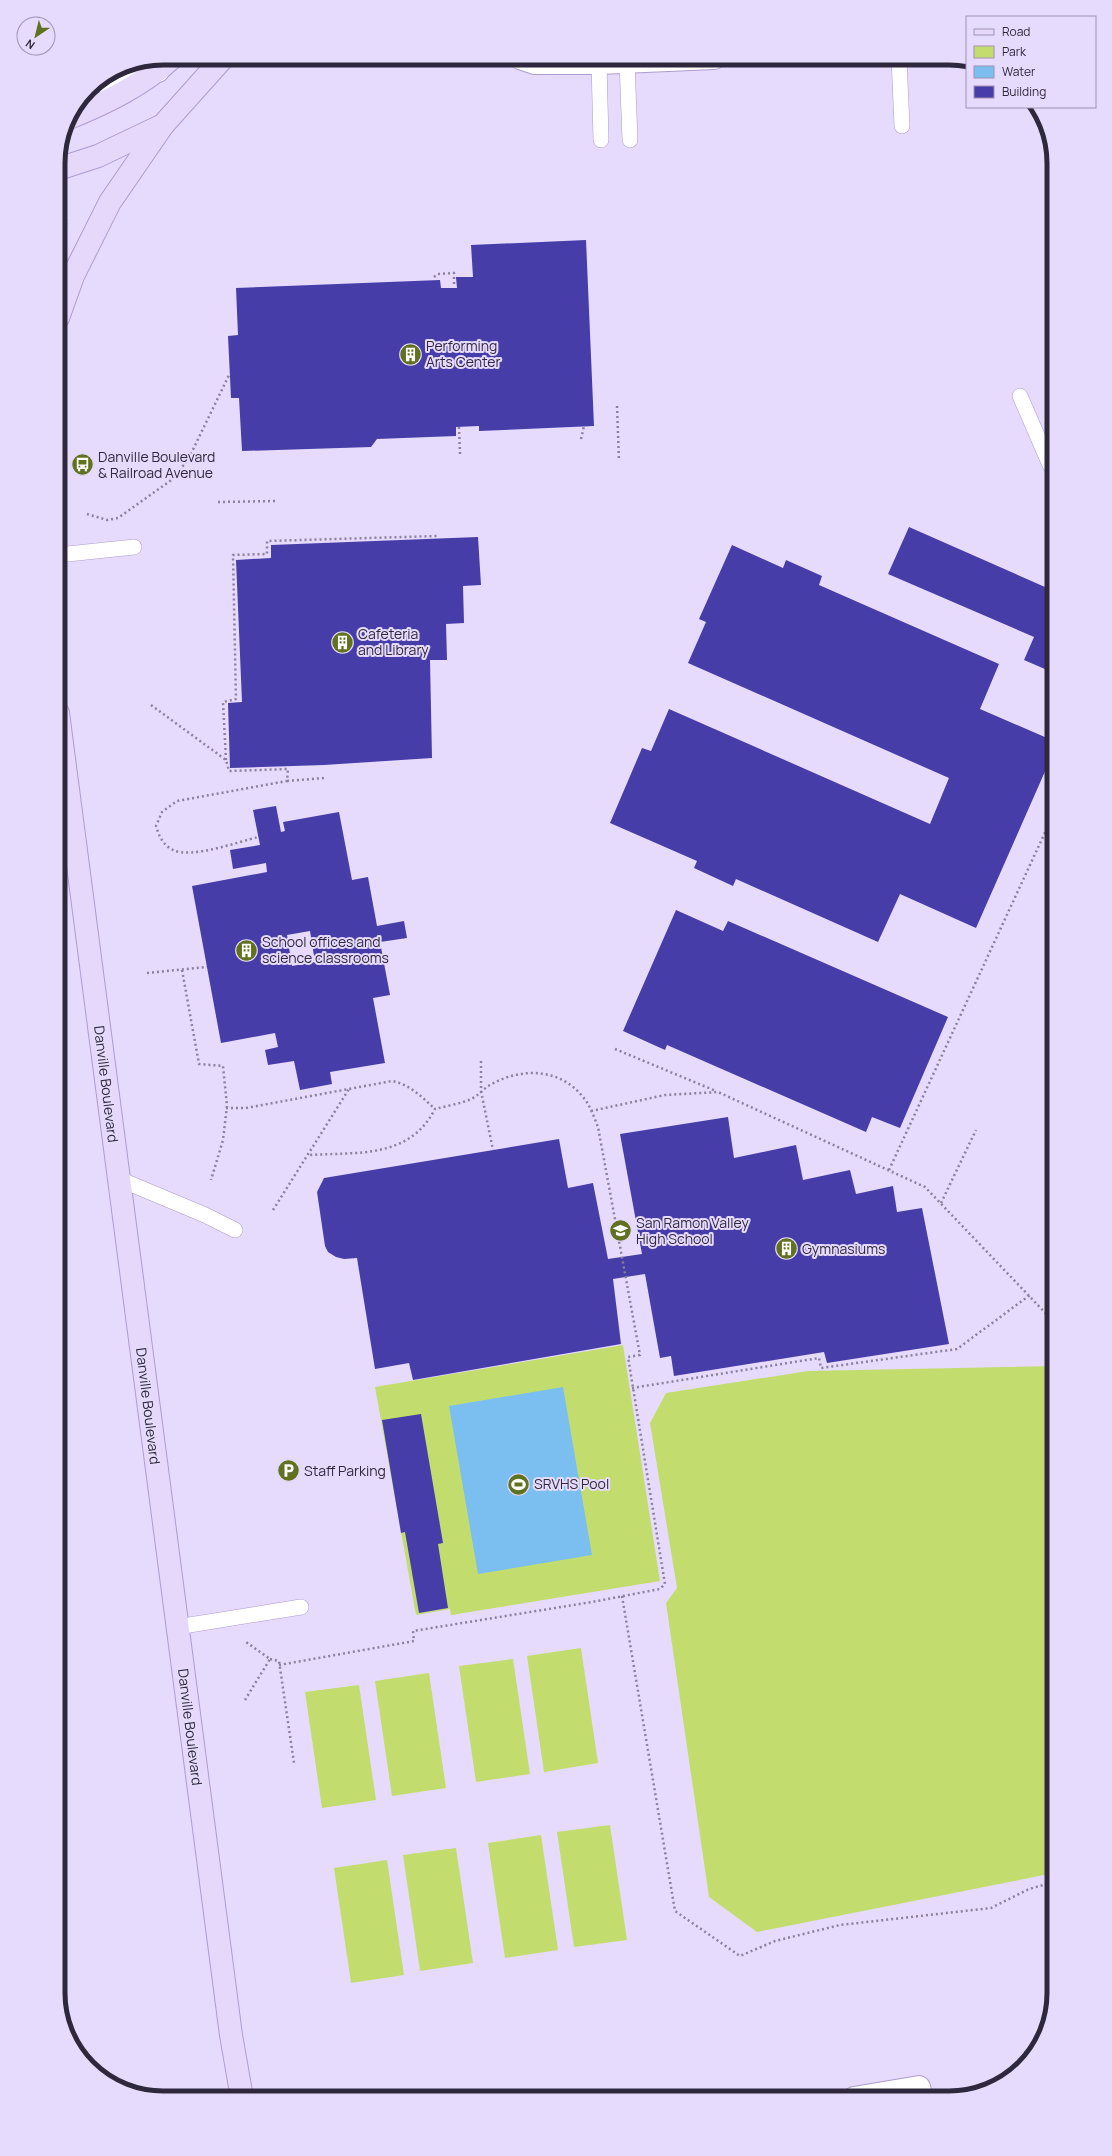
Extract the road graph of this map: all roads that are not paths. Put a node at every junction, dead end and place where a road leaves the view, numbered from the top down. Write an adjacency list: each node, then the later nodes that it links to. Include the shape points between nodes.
1 (165, 65): 6 (street); 7 (main road, via 120,95)
2 (217, 65): 8 (main road)
3 (599, 65): 10 (lane)
4 (627, 65): 11 (lane)
5 (899, 65): 9 (lane)
6 (116, 77)
7 (79, 113)
8 (163, 125): 12 (main road, via 98,156); 13 (main road, via 110,202 73,276)
9 (902, 126)
10 (601, 140)
11 (630, 140)
12 (65, 167)
13 (65, 298)
14 (1020, 396): 15 (lane)
15 (1047, 458)
16 (134, 547): 17 (lane)
17 (65, 554)
18 (65, 766): 19 (main road, Danville Boulevard)
19 (119, 1179): 20 (lane, via 206,1215); 22 (main road, Danville Boulevard)
20 (235, 1230)
21 (301, 1607): 22 (lane)
22 (178, 1627): 23 (main road, Danville Boulevard, via 230,2027)
23 (241, 2091)
24 (895, 2091): 25 (street, via 918,2087)
25 (919, 2091)

